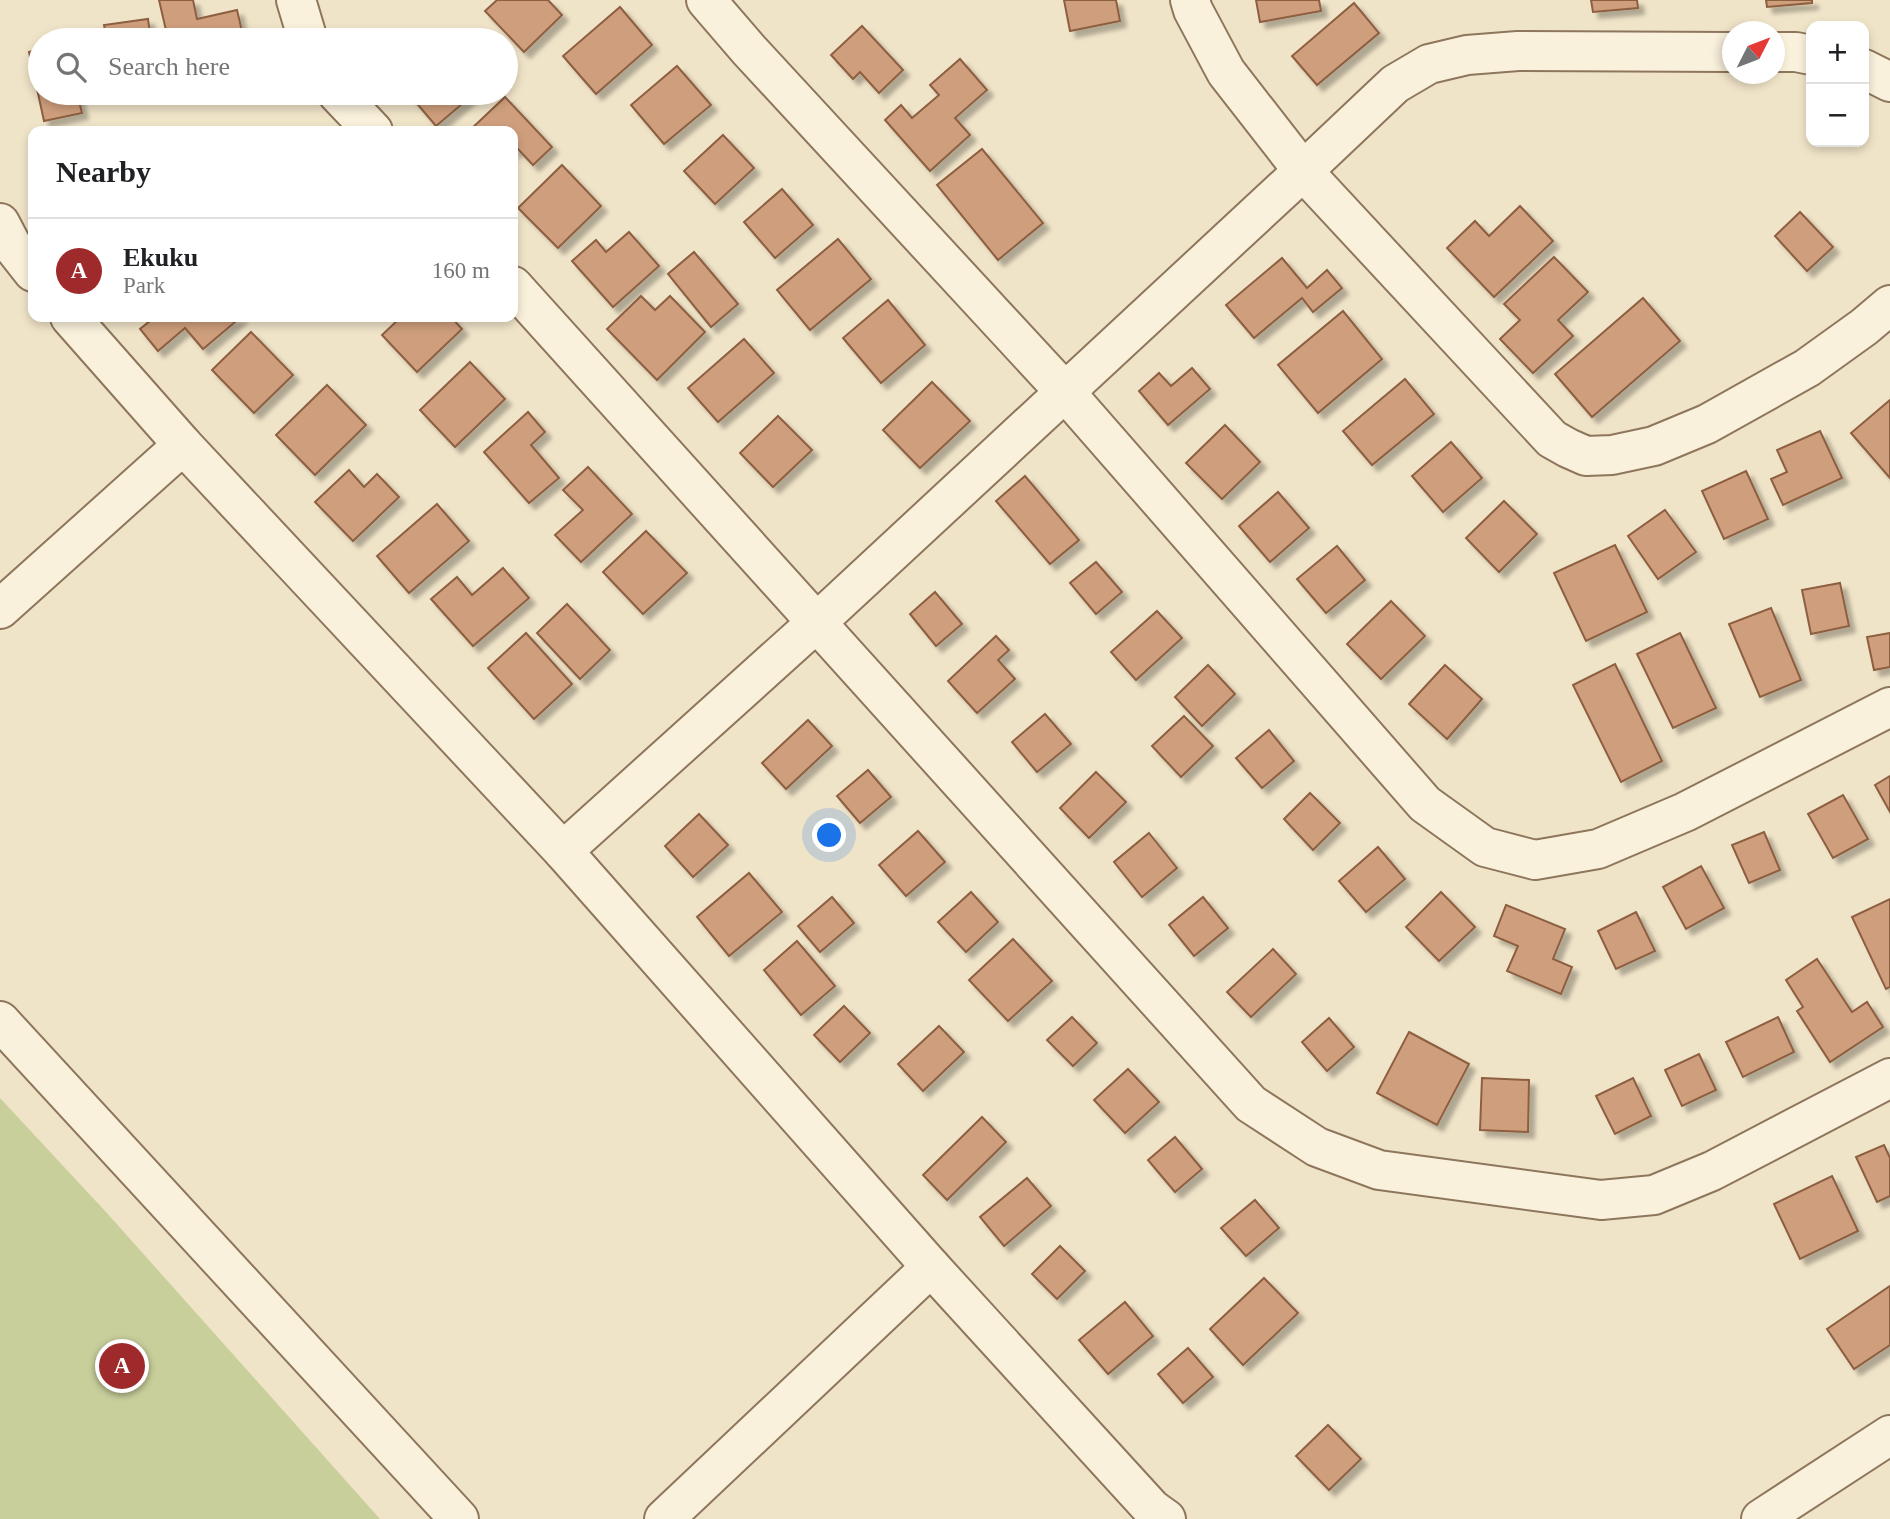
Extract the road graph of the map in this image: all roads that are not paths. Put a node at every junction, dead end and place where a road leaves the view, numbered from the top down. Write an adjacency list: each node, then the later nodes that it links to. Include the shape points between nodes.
1 (296, 0): 4 (street)
2 (706, 0): 18 (street)
3 (1190, 0): 12 (street, via 1227,72)
4 (304, 28)
5 (1722, 52): 12 (street, via 1518,51 1429,64 1395,84)
6 (1785, 52): 7 (street)
7 (1806, 54)
8 (1869, 72): 9 (street)
9 (1890, 82)
10 (348, 105): 11 (street)
11 (368, 126)
12 (1303, 171): 16 (street, via 1552,439 1587,456 1654,446 1707,424 1807,368); 18 (street)
13 (0, 223): 14 (street)
14 (28, 266)
15 (518, 292): 21 (street)
16 (1890, 305)
17 (74, 322): 19 (street)
18 (1065, 392): 21 (street); 22 (street, via 1425,804 1485,847 1535,860 1598,849 1685,812)
19 (183, 445): 20 (street); 23 (street)
20 (0, 609)
21 (816, 622): 23 (street); 25 (street, via 1251,1104 1317,1147 1379,1170 1601,1200 1654,1195 1712,1171)
22 (1890, 707)
23 (563, 851): 26 (street)
24 (0, 1021): 28 (street)
25 (1890, 1078)
26 (931, 1267): 29 (street); 30 (street)
27 (1890, 1436): 31 (street)
28 (459, 1519)
29 (664, 1519)
30 (1166, 1519)
31 (1761, 1519)

